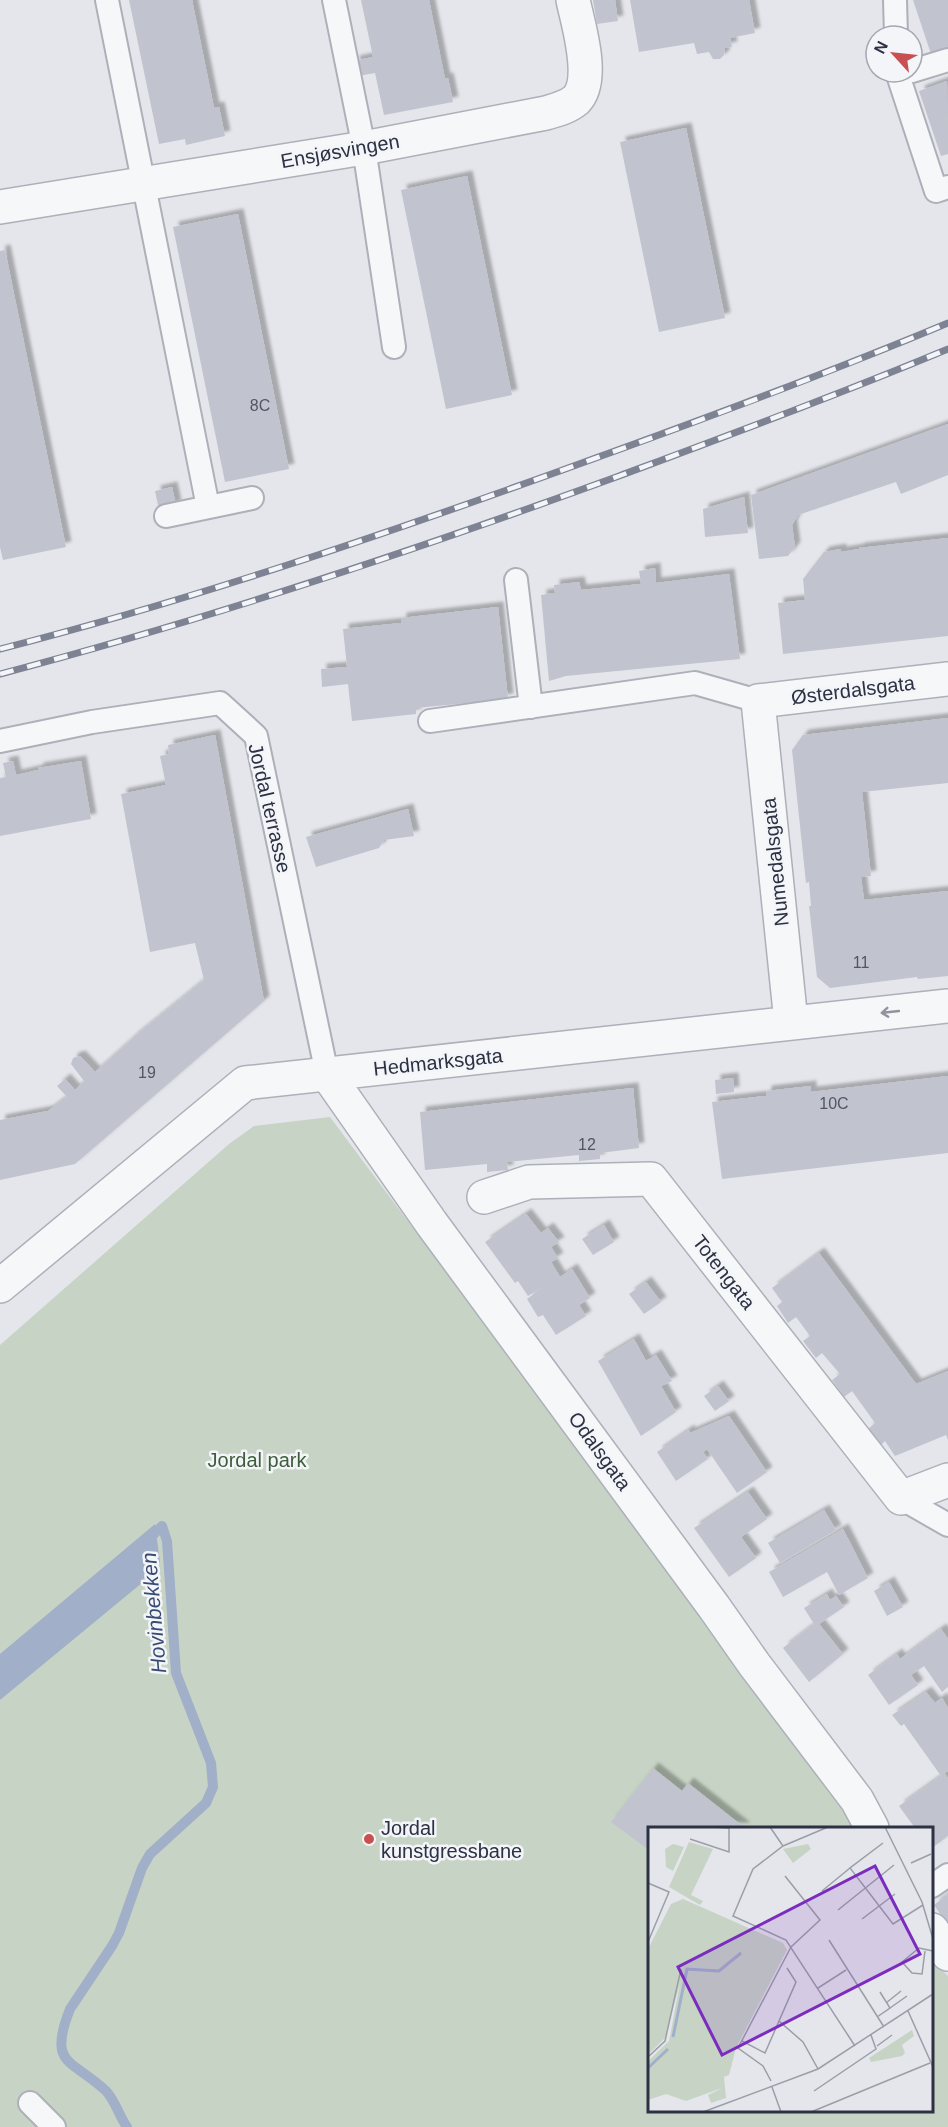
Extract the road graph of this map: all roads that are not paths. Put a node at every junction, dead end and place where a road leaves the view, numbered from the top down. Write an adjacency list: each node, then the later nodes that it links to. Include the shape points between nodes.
1 (107, 0): 10 (lane)
2 (334, 0): 9 (lane)
3 (573, 0): 9 (street, Ensjøsvingen, via 585,64 577,99 546,113)
4 (895, 0): 5 (lane)
5 (896, 24)
6 (948, 60): 7 (lane)
7 (924, 67)
8 (907, 84): 11 (lane, via 936,191)
9 (364, 148): 10 (street, Ensjøsvingen); 13 (lane)
10 (144, 184): 12 (street, Ensjøsvingen); 15 (lane)
11 (948, 187)
12 (0, 207)
13 (394, 347)
14 (252, 498): 15 (lane)
15 (208, 507): 16 (lane)
16 (166, 516)
17 (516, 580): 20 (lane)
18 (948, 679): 19 (street, Østerdalsgata)
19 (758, 701): 20 (lane, via 696,683); 24 (street, Numedalsgata)
20 (531, 707): 21 (lane)
21 (430, 721)
22 (0, 741): 25 (lane, Jordal terrasse, via 220,703 256,736)
23 (948, 1006): 24 (street, Hedmarksgata, one-way to 24)
24 (791, 1022): 25 (street, Hedmarksgata)
25 (327, 1074): 27 (street, Hedmarksgata, via 245,1083); 31 (street, Odalsgata, via 432,1224 857,1800)
26 (484, 1197): 29 (street, Totengata, via 529,1182 651,1179)
27 (0, 1286)
28 (948, 1480): 29 (street)
29 (901, 1498): 30 (lane, Totengata)
30 (948, 1525)
31 (871, 1827)
32 (948, 1875): 33 (lane)
33 (933, 1885)
34 (933, 1932): 35 (street)
35 (948, 1954)
36 (30, 2103): 37 (lane)
37 (54, 2127)

